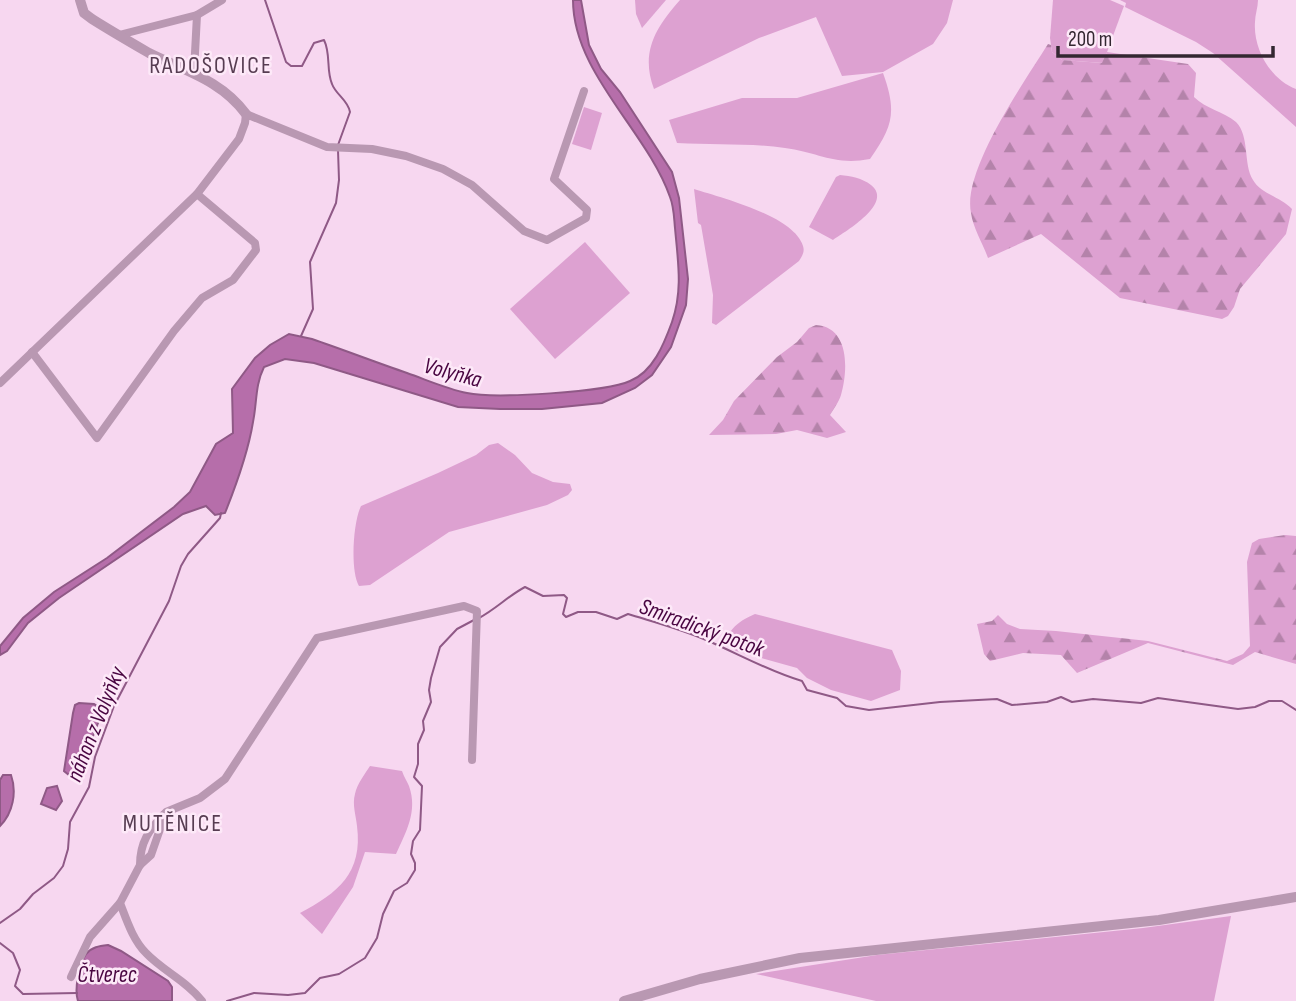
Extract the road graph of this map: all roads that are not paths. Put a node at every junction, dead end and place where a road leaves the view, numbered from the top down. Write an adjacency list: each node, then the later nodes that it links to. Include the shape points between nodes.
1 (80, 0): 4 (street, via 84,13)
2 (222, 0): 3 (street)
3 (197, 15): 4 (street); 5 (street)
4 (118, 35): 5 (street)
5 (194, 72): 7 (street, via 233,97)
6 (584, 91): 7 (street, via 554,179 588,215 547,240 524,231 472,184 443,169 372,149 327,147)
7 (246, 114): 8 (street, via 239,139)
8 (197, 194): 9 (street); 9 (street, via 255,243 256,250 233,280 202,298 174,331 97,438)
9 (32, 352): 10 (street)
10 (0, 383)
11 (472, 760): 13 (street, via 477,611 464,606 317,638 225,779 200,797 166,812 151,855 140,865)
12 (1296, 897): 16 (street, via 1159,920 800,958)
13 (120, 903): 14 (street, via 90,937); 15 (street, via 146,953)
14 (71, 977)
15 (202, 1001)
16 (624, 1001)

